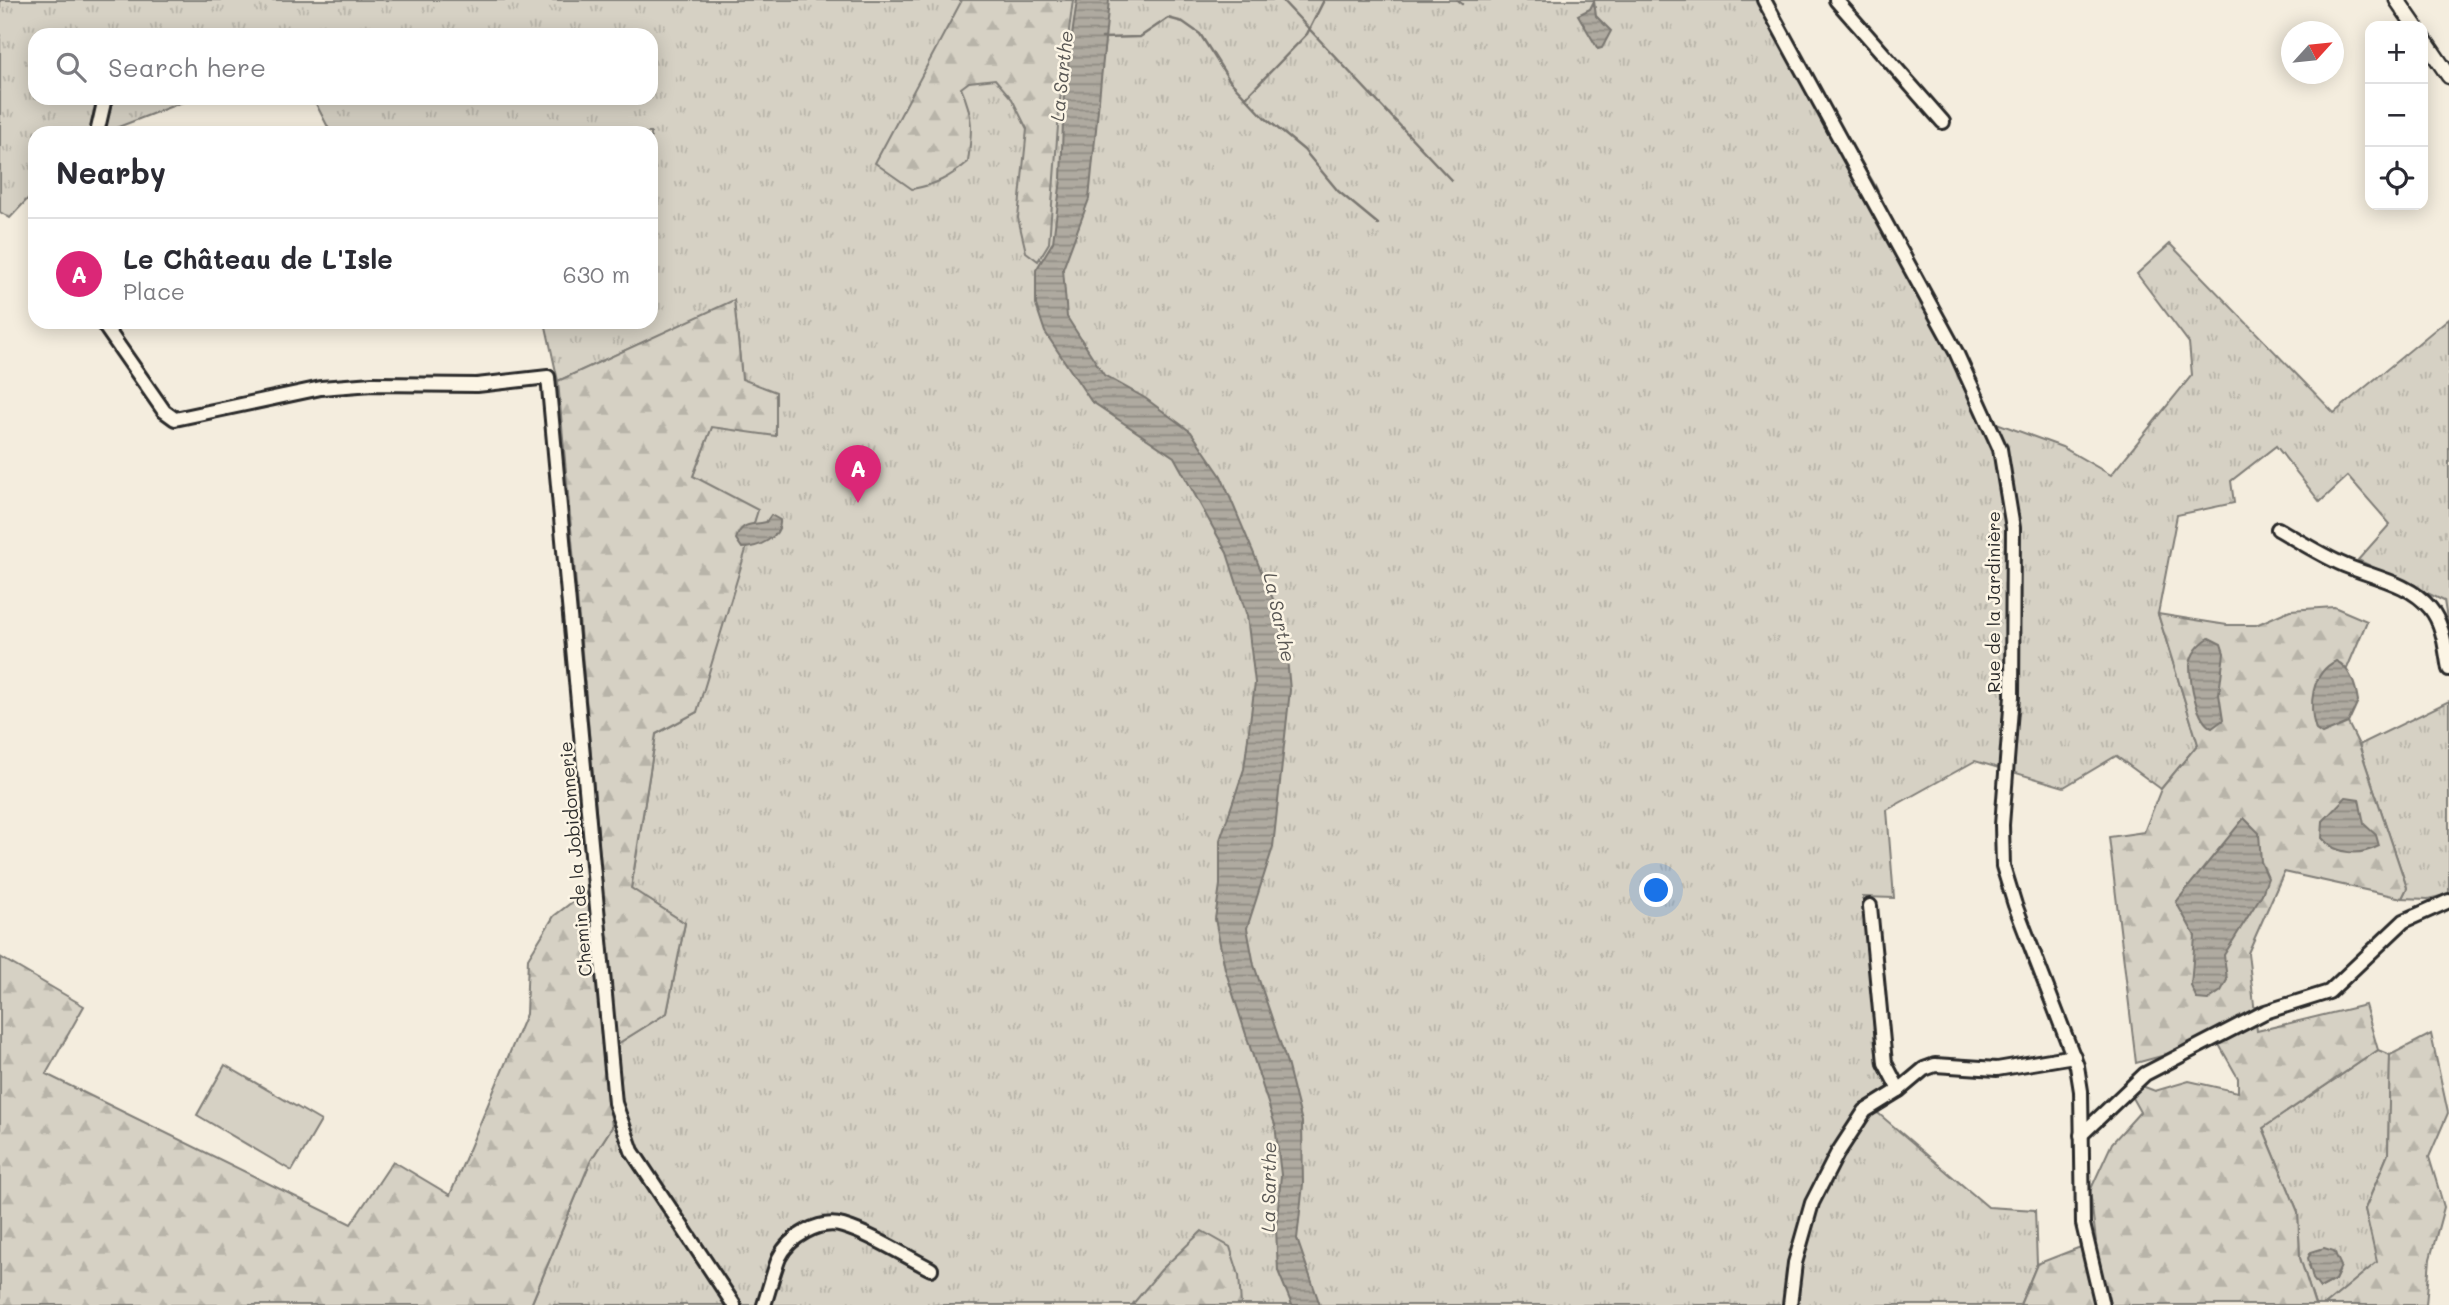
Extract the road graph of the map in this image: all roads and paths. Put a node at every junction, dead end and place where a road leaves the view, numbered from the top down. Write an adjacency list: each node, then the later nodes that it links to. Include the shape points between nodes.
1 (1764, 0): 15 (street, Rue de la Jardinière, via 1956,352 2000,449 2012,528 2003,866)
2 (1836, 0): 8 (street)
3 (2397, 0): 4 (main road)
4 (2412, 21)
5 (2428, 45): 6 (main road)
6 (2449, 76)
7 (104, 105): 9 (street)
8 (1942, 122)
9 (99, 126)
10 (107, 329): 19 (street, Chemin de la Jobidonnerie, via 164,411 175,419 321,388 477,385 548,377 615,1103 632,1151)
11 (2278, 529): 12 (street, via 2417,596 2442,629)
12 (2449, 669)
13 (2449, 901): 17 (street, via 2404,921 2329,992 2265,1012 2145,1074)
14 (1870, 906): 16 (street, via 1885,1063)
15 (2074, 1056): 16 (street, via 1997,1069 1935,1065); 17 (street, Rue de la Jardinière, via 2081,1091)
16 (1899, 1090): 21 (street, via 1865,1111 1812,1203 1795,1264)
17 (2081, 1135): 22 (street, Rue de la Jardinière, via 2087,1250)
18 (931, 1269): 20 (street, via 841,1225 824,1225 791,1242 780,1257)
19 (734, 1305)
20 (764, 1305)
21 (1790, 1305)
22 (2102, 1305)

